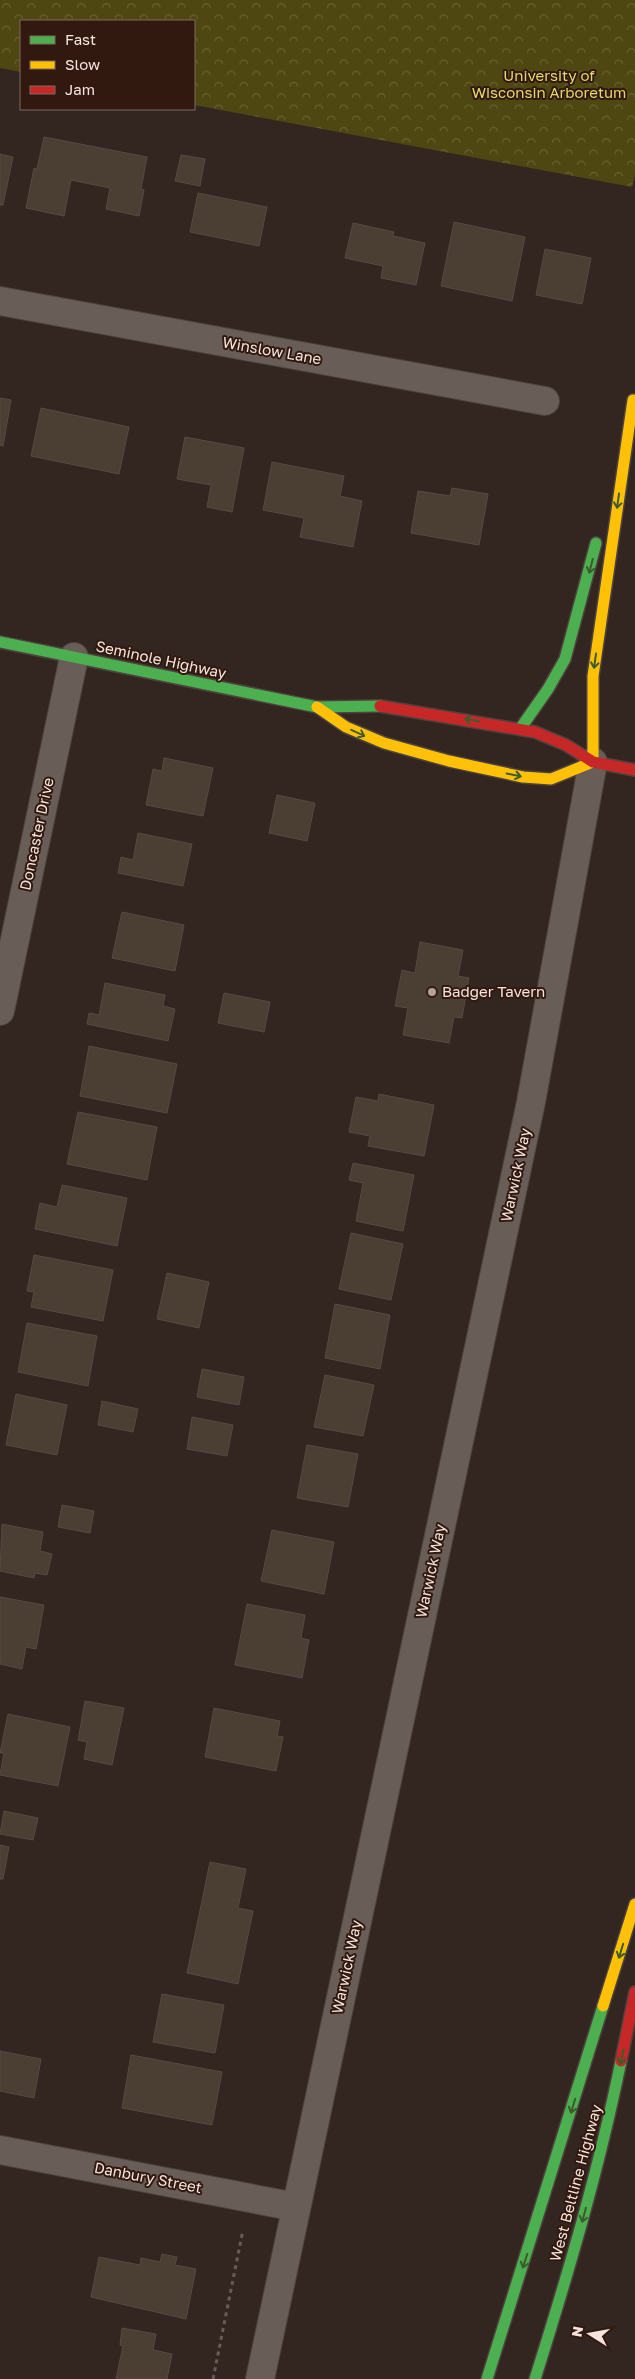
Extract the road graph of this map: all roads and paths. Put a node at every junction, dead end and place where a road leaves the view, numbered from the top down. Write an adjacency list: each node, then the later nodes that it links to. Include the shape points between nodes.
1 (0, 301): 3 (street, Winslow Lane)
2 (634, 395): 4 (main road); 10 (main road, one-way to 10, via 593,676)
3 (545, 400)
4 (606, 506)
5 (598, 535): 9 (main road, one-way to 9, via 565,658)
6 (0, 642): 7 (main road, Seminole Highway)
7 (74, 657): 8 (main road, Seminole Highway); 12 (street, Doncaster Drive)
8 (316, 707): 9 (main road, Seminole Highway, one-way to 8, via 373,705); 10 (main road, Seminole Highway, one-way to 10, via 346,727 384,743 523,777 551,779)
9 (520, 729): 10 (main road, Seminole Highway, via 557,740)
10 (593, 762): 11 (main road, Seminole Highway); 17 (street, Warwick Way, via 531,1102)
11 (635, 770)
12 (0, 1012)
13 (635, 1904): 20 (main road, one-way to 20)
14 (635, 1992): 21 (main road, West Beltline Highway, one-way to 21, via 607,2128 571,2264)
15 (0, 2150): 16 (street, Danbury Street)
16 (249, 2198): 17 (street, Danbury Street); 18 (path)
17 (296, 2207): 19 (street, Warwick Way)
18 (213, 2379)
19 (260, 2379)
20 (487, 2379)
21 (535, 2379)

